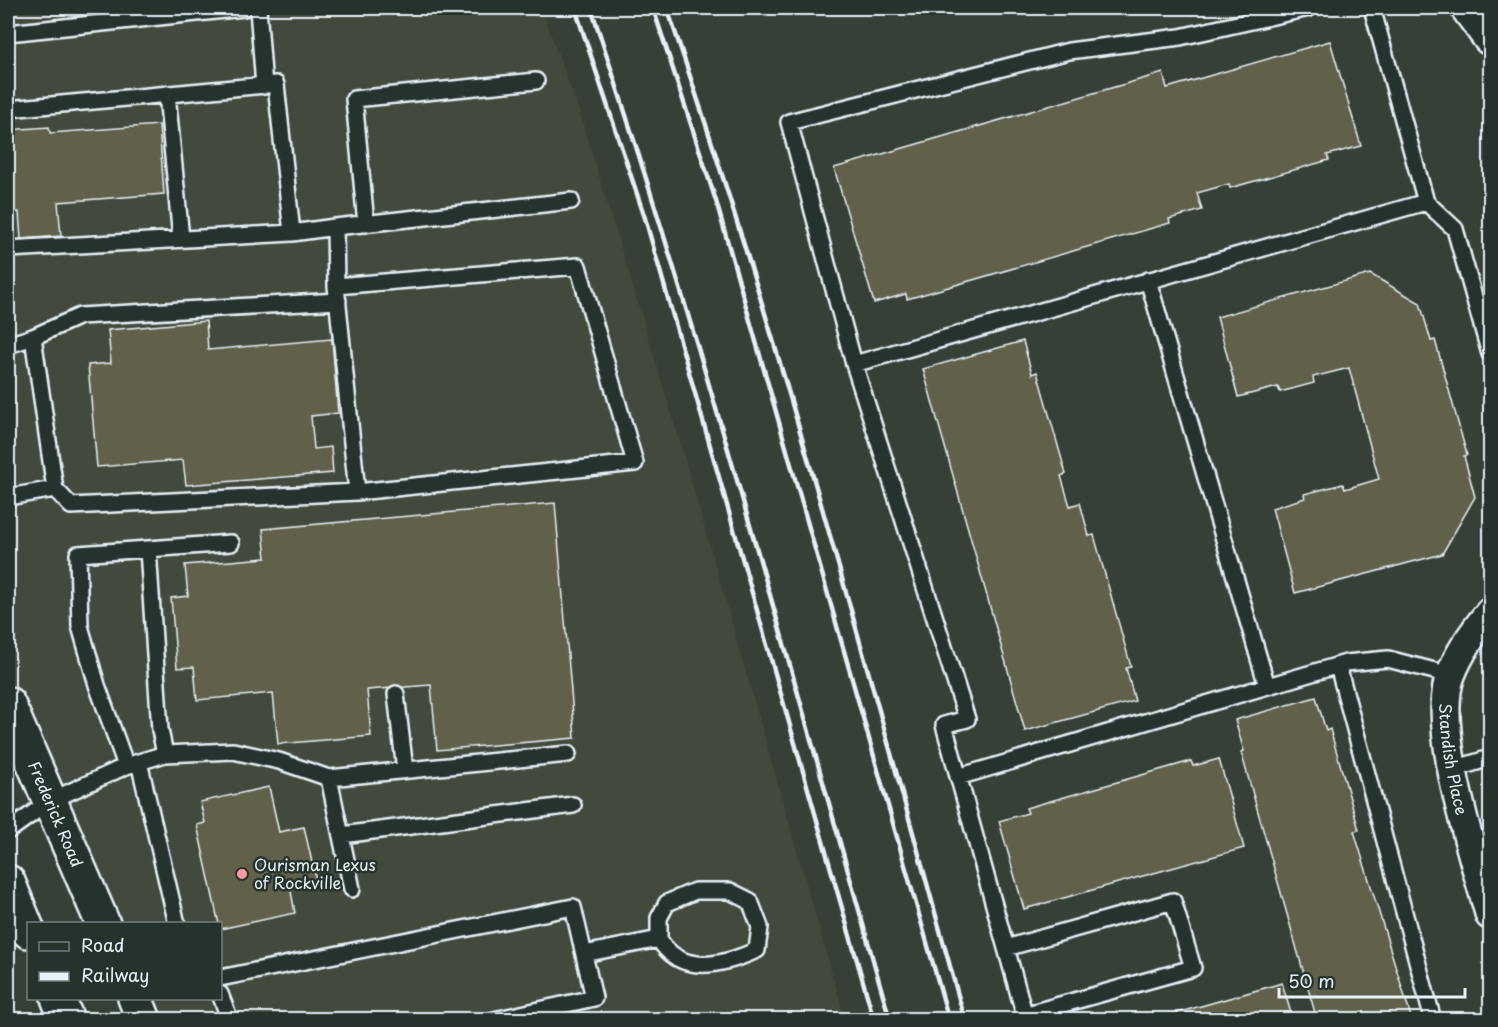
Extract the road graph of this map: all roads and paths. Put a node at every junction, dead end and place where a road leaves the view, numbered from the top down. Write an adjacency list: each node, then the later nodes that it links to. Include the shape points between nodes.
1 (244, 8): 5 (lane)
2 (258, 8): 7 (lane)
3 (1309, 8): 22 (lane, via 1180,37 1069,51 789,122)
4 (1372, 8): 11 (lane)
5 (8, 33)
6 (536, 81): 12 (lane, via 354,99)
7 (264, 86): 8 (lane); 14 (lane, via 276,84)
8 (167, 94): 9 (lane); 15 (lane)
9 (8, 109)
10 (571, 201): 12 (lane)
11 (1426, 202): 17 (lane); 21 (lane, via 1455,229)
12 (366, 224): 13 (lane)
13 (335, 227): 14 (lane); 18 (lane)
14 (292, 233): 15 (lane)
15 (182, 239): 16 (lane)
16 (8, 249)
17 (1148, 280): 22 (lane); 31 (lane)
18 (337, 294): 19 (lane, via 80,316); 24 (lane); 24 (lane, via 578,266 635,463)
19 (33, 337): 20 (lane); 23 (lane)
20 (8, 345)
21 (1491, 354)
22 (855, 364): 40 (lane, via 967,719 944,725)
23 (55, 489): 24 (lane, via 71,506); 25 (lane)
24 (357, 492)
25 (8, 497)
26 (231, 543): 27 (lane)
27 (148, 549): 34 (lane); 37 (lane, via 78,554 80,626 97,685)
28 (1491, 612): 30 (street, Standish Place, via 1474,631)
29 (1338, 666): 30 (lane, via 1388,659); 31 (lane); 64 (lane)
30 (1450, 675): 38 (street, Standish Place, via 1445,712)
31 (1267, 686): 40 (lane)
32 (396, 694): 39 (lane)
33 (8, 704): 42 (main road, Frederick Road)
34 (165, 754): 37 (lane); 41 (lane, via 233,751)
35 (568, 754): 39 (lane)
36 (1491, 758): 38 (lane)
37 (133, 764): 42 (lane); 50 (lane)
38 (1454, 769): 48 (street, Standish Place, via 1457,797)
39 (405, 770): 41 (lane)
40 (958, 777): 53 (lane)
41 (329, 778): 45 (lane)
42 (50, 801): 44 (lane); 49 (main road, Frederick Road)
43 (573, 805): 45 (lane)
44 (8, 831)
45 (342, 835): 47 (lane)
46 (8, 882): 51 (main road)
47 (352, 889)
48 (1491, 915)
49 (102, 922)
50 (176, 922)
51 (27, 929)
52 (659, 939): 52 (lane, via 667,953 694,964 728,963 757,950 760,927 750,901 729,891 695,891 667,903 659,918); 54 (lane)
53 (1006, 948): 59 (lane); 59 (lane, via 1173,901 1193,968)
54 (584, 954): 55 (lane, via 573,907); 63 (lane, via 594,998)
55 (222, 978)
56 (222, 999): 62 (lane)
57 (58, 1000): 60 (main road)
58 (135, 1000): 61 (main road)
59 (1025, 1017)
60 (67, 1020)
61 (144, 1020)
62 (230, 1020)
63 (494, 1020)
64 (1433, 1020)

